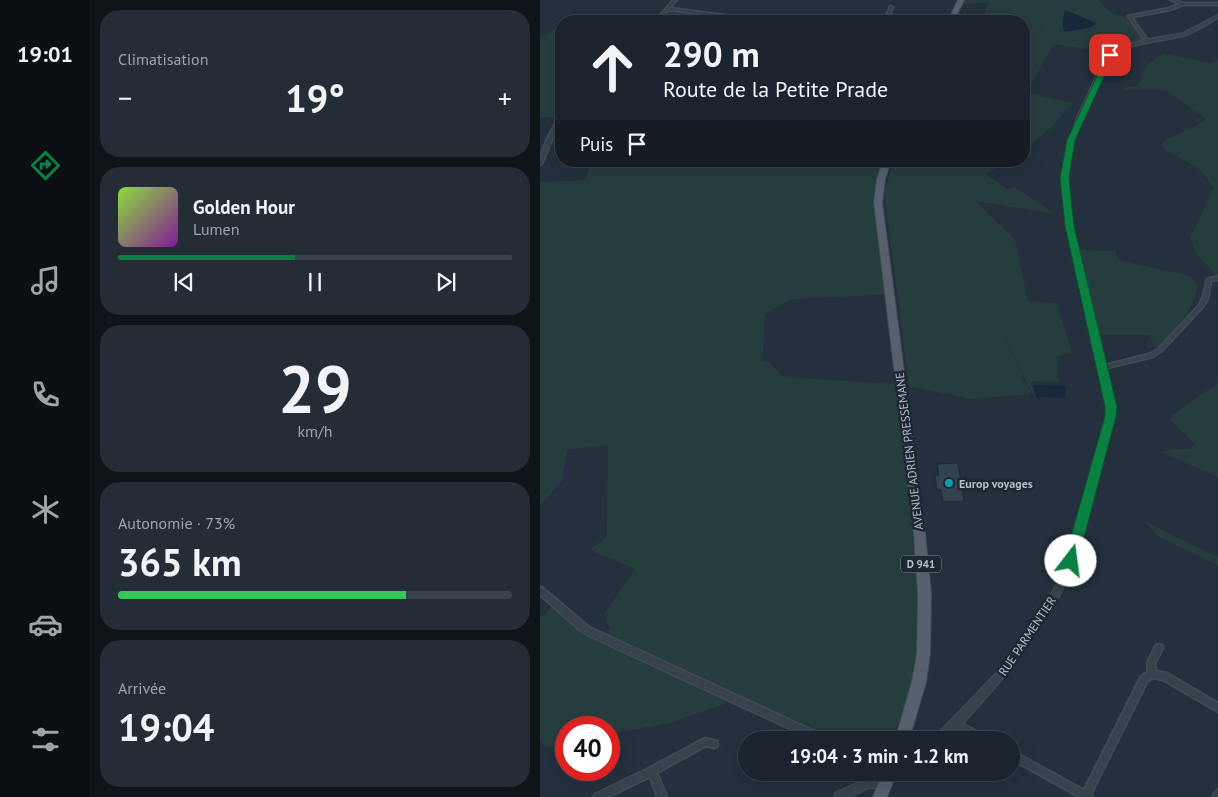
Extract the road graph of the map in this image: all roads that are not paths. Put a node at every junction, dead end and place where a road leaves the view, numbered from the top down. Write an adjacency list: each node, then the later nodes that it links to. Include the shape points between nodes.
1 (675, 0): 7 (street)
2 (961, 0): 11 (main road)
3 (1173, 0): 4 (street)
4 (1183, 4): 5 (street); 13 (street, via 1170,10 1130,16)
5 (1218, 4)
6 (891, 7): 10 (street)
7 (668, 9): 8 (street); 9 (street)
8 (662, 15)
9 (716, 15)
10 (888, 15)
11 (954, 15)
12 (1218, 16): 13 (street, RUE PARMENTIER, via 1187,33)
13 (1147, 42): 18 (street, RUE PARMENTIER, via 1121,48 1107,58 1071,140 1065,178 1070,226)
14 (555, 130): 15 (street)
15 (540, 164)
16 (885, 167): 25 (main road, AVENUE ADRIEN PRESSEMANE / D 941, via 878,202 924,598 919,681)
17 (1218, 278): 18 (street, via 1209,280 1201,306 1160,350 1151,356)
18 (1103, 366): 23 (street, RUE PARMENTIER, via 1110,416 1071,561 1056,594 1004,672)
19 (540, 590): 24 (street, via 586,630)
20 (1159, 648): 21 (street, via 1151,663)
21 (1152, 674): 22 (street, via 1164,676); 37 (street, via 1144,679)
22 (1218, 708)
23 (956, 724): 26 (street, RUE PARMENTIER); 27 (street)
24 (805, 731)
25 (905, 731)
26 (948, 731)
27 (969, 731)
28 (714, 744): 30 (street, via 704,742)
29 (1020, 759): 37 (street)
30 (652, 771): 33 (street); 34 (street)
31 (875, 781): 35 (street)
32 (886, 781): 36 (main road)
33 (598, 797)
34 (662, 797)
35 (839, 797)
36 (880, 797)
37 (1086, 797)

